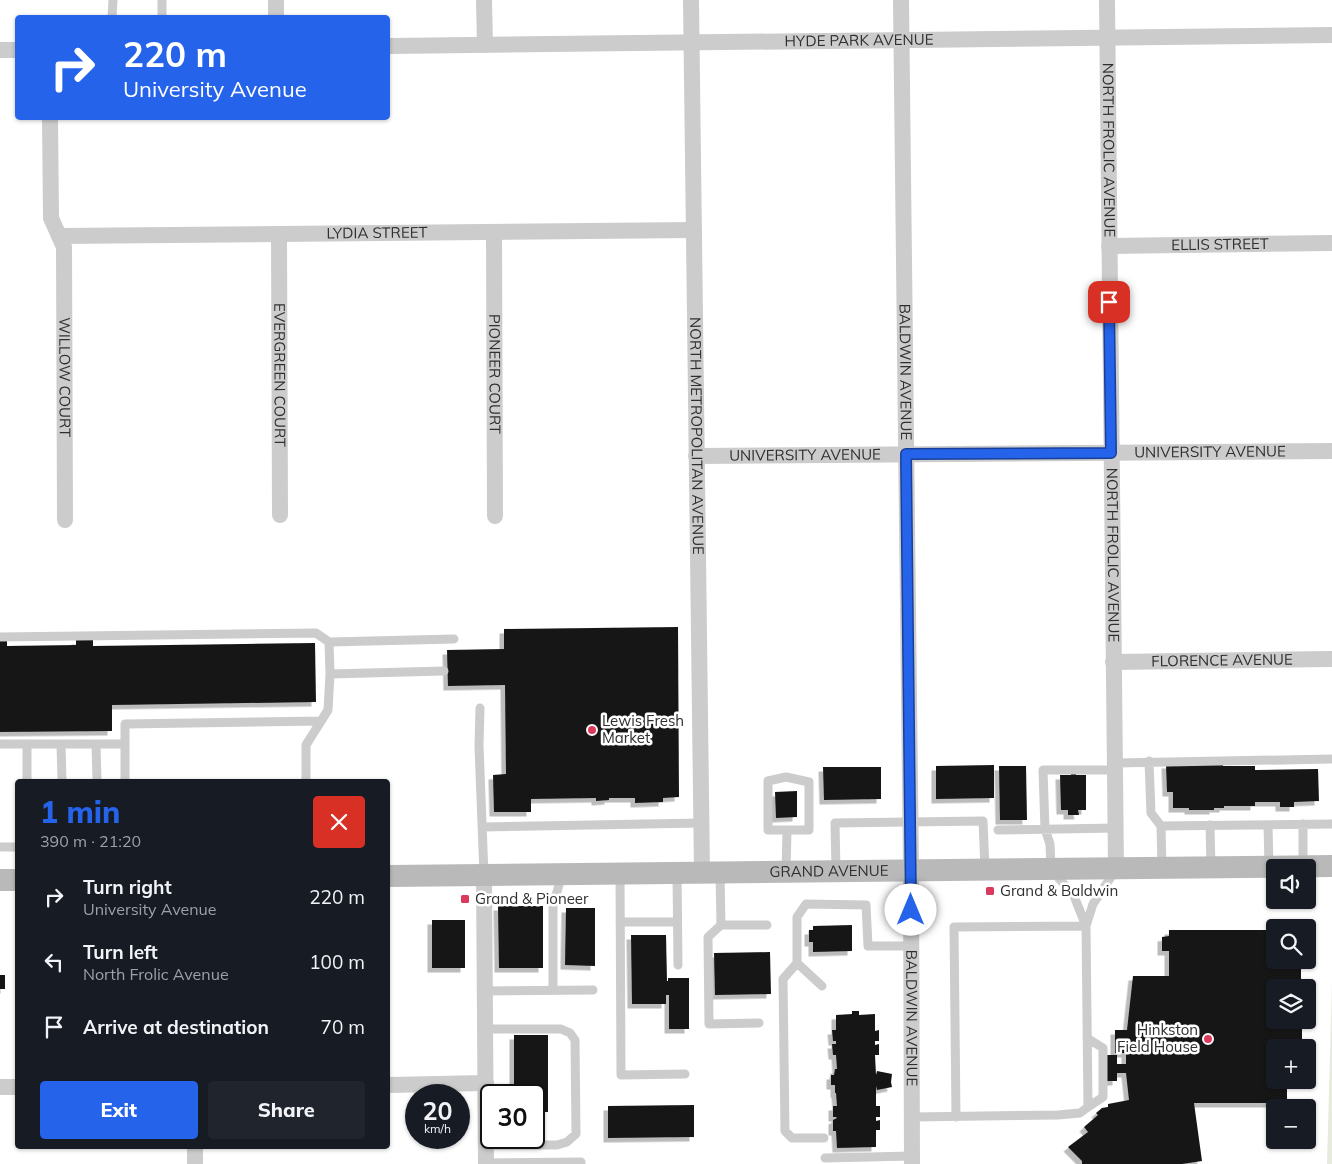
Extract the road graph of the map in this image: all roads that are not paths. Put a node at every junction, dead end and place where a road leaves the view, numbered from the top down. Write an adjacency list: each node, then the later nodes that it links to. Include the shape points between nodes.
1 (113, 0): 8 (lane)
2 (162, 0): 9 (lane)
3 (276, 0): 10 (street)
4 (484, 0): 15 (street)
5 (691, 0): 14 (street, NORTH METROPOLITAN AVENUE)
6 (901, 0): 13 (street, BALDWIN AVENUE)
7 (1106, 0): 12 (street, NORTH FROLIC AVENUE)
8 (112, 15)
9 (162, 15)
10 (276, 15)
11 (1332, 35): 12 (street, HYDE PARK AVENUE)
12 (1107, 38): 13 (street, HYDE PARK AVENUE); 25 (street, NORTH FROLIC AVENUE)
13 (901, 40): 14 (street, HYDE PARK AVENUE); 28 (street, BALDWIN AVENUE)
14 (692, 42): 15 (street, HYDE PARK AVENUE); 20 (street, NORTH METROPOLITAN AVENUE)
15 (485, 45): 16 (street, HYDE PARK AVENUE)
16 (390, 46)
17 (0, 50): 18 (street)
18 (15, 50)
19 (50, 120): 23 (street, WILLOW COURT, via 51,218)
20 (694, 230): 21 (street, LYDIA STREET); 29 (street, NORTH METROPOLITAN AVENUE)
21 (494, 232): 22 (street, LYDIA STREET); 31 (street, PIONEER COURT)
22 (279, 234): 23 (street, LYDIA STREET); 30 (street, EVERGREEN COURT)
23 (59, 236): 32 (street, WILLOW COURT, via 64,247)
24 (1332, 243): 25 (street, ELLIS STREET)
25 (1109, 246): 27 (street, NORTH FROLIC AVENUE)
26 (1332, 451): 27 (street, UNIVERSITY AVENUE)
27 (1111, 453): 28 (street, UNIVERSITY AVENUE); 37 (street, NORTH FROLIC AVENUE)
28 (906, 454): 29 (street, UNIVERSITY AVENUE); 55 (street, BALDWIN AVENUE)
29 (696, 456): 56 (street, NORTH METROPOLITAN AVENUE)
30 (280, 515)
31 (494, 516)
32 (65, 520)
33 (0, 637): 35 (lane, via 316,633)
34 (454, 639): 35 (lane)
35 (329, 642): 39 (lane)
36 (1332, 659): 37 (street, FLORENCE AVENUE)
37 (1113, 662): 49 (street, NORTH FROLIC AVENUE)
38 (444, 671): 39 (lane)
39 (330, 674): 41 (lane, via 328,710)
40 (480, 708): 62 (lane)
41 (321, 721): 46 (lane, via 125,724); 54 (lane, via 306,745)
42 (0, 744): 43 (lane)
43 (27, 744): 44 (lane); 50 (lane)
44 (61, 744): 45 (lane); 51 (lane)
45 (96, 744): 46 (lane); 52 (lane)
46 (124, 744): 53 (lane)
47 (1332, 759): 48 (lane)
48 (1149, 761): 49 (lane); 61 (lane, via 1151,813)
49 (1116, 766): 63 (street, NORTH FROLIC AVENUE); 64 (lane, via 1043,770)
50 (27, 779)
51 (62, 779)
52 (97, 779)
53 (125, 779)
54 (306, 779)
55 (910, 821): 78 (lane, via 983,821); 79 (lane, via 835,822); 80 (street, BALDWIN AVENUE)
56 (701, 824): 62 (lane); 83 (street, NORTH METROPOLITAN AVENUE)
57 (1304, 824): 58 (lane); 60 (lane); 70 (lane)
58 (1332, 824)
59 (1210, 825): 60 (lane); 61 (lane); 75 (lane)
60 (1268, 825): 69 (lane)
61 (1161, 826): 74 (lane)
62 (482, 827): 86 (lane)
63 (1116, 828): 64 (lane); 77 (street, NORTH FROLIC AVENUE)
64 (1045, 829): 66 (lane); 76 (lane, via 1050,844)
65 (787, 830): 65 (lane, via 809,830 809,782 786,777 768,781 768,830); 81 (lane)
66 (998, 830)
67 (15, 847): 68 (lane)
68 (0, 848)
69 (1269, 859)
70 (1303, 859)
71 (1332, 866): 73 (main road, GRAND AVENUE)
72 (1266, 867): 75 (main road, GRAND AVENUE)
73 (1316, 867)
74 (1162, 868): 75 (main road, GRAND AVENUE); 77 (main road, GRAND AVENUE)
75 (1211, 868)
76 (1051, 869): 77 (main road, GRAND AVENUE); 78 (main road, GRAND AVENUE); 94 (lane, via 1074,896)
77 (1116, 869): 94 (lane, via 1097,895)
78 (985, 870): 80 (main road, GRAND AVENUE)
79 (836, 871): 80 (main road, GRAND AVENUE); 81 (main road, GRAND AVENUE)
80 (910, 871): 95 (street, BALDWIN AVENUE)
81 (786, 872): 83 (main road, GRAND AVENUE)
82 (677, 873): 83 (main road, GRAND AVENUE); 85 (main road, GRAND AVENUE); 91 (lane)
83 (711, 873): 92 (lane)
84 (562, 874): 85 (main road, GRAND AVENUE); 86 (main road, GRAND AVENUE); 99 (lane, via 554,906)
85 (620, 874): 90 (lane)
86 (484, 875): 87 (main road, GRAND AVENUE); 101 (street)
87 (390, 876)
88 (0, 880): 89 (main road)
89 (15, 880)
90 (620, 922): 91 (lane); 105 (lane, via 621,1075)
91 (677, 922): 97 (lane)
92 (721, 925): 93 (lane); 102 (lane, via 708,937 709,1024)
93 (767, 925)
94 (1086, 926): 104 (lane); 113 (lane, via 954,927)
95 (911, 946): 96 (lane, via 868,946 866,905 806,904 797,917); 112 (street, BALDWIN AVENUE)
96 (797, 964): 98 (lane); 114 (lane, via 783,979 785,1131 792,1138)
97 (678, 965)
98 (822, 986)
99 (553, 990): 100 (lane); 101 (lane)
100 (592, 990)
101 (485, 991): 103 (street)
102 (760, 1023)
103 (485, 1029): 107 (street); 115 (lane, via 560,1029 570,1033 575,1040 576,1134 567,1142)
104 (1087, 1038): 111 (lane); 111 (lane, via 1103,1048 1103,1097)
105 (685, 1074)
106 (480, 1084): 108 (street)
107 (486, 1084)
108 (390, 1085)
109 (0, 1087): 110 (street)
110 (15, 1087)
111 (1088, 1107): 113 (lane, via 1080,1113)
112 (912, 1117): 113 (lane); 119 (street, BALDWIN AVENUE)
113 (956, 1117)
114 (824, 1138)
115 (545, 1145)
116 (195, 1149): 121 (street)
117 (486, 1149): 120 (street)
118 (825, 1158): 119 (lane)
119 (912, 1160)
120 (486, 1163): 122 (lane)
121 (195, 1164)
122 (580, 1164)

